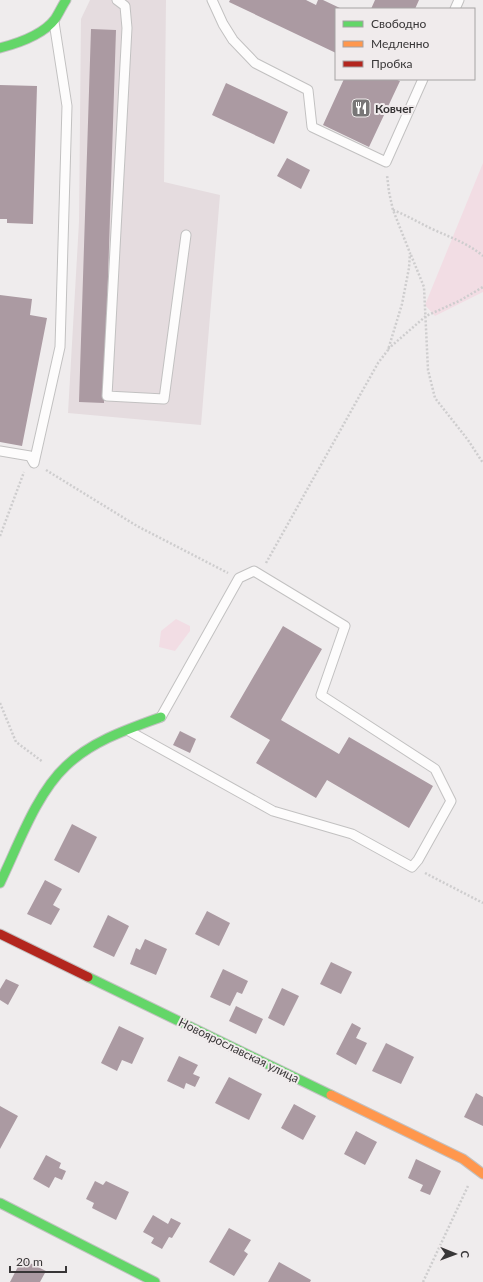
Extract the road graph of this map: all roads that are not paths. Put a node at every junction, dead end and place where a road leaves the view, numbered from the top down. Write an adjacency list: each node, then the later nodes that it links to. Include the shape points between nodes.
1 (66, 0): 4 (street)
2 (117, 0): 7 (lane, via 125,6 127,28 107,396 164,399)
3 (212, 0): 6 (lane, via 233,40 255,63 308,90 312,127 386,162)
4 (54, 20): 5 (street, via 36,34 11,46); 8 (lane, via 66,106 60,347 32,459)
5 (0, 48)
6 (423, 80)
7 (186, 236)
8 (0, 451)
9 (161, 717): 10 (street); 10 (lane, via 239,578 254,571 345,626 321,696 435,769 451,801 412,867 352,834 273,811)
10 (125, 729): 12 (street, via 85,751 50,785)
11 (0, 856): 12 (lane)
12 (11, 861): 13 (street)
13 (0, 884)
14 (0, 934): 15 (street, Новоярославская улица, via 464,1159)
15 (480, 1171)
16 (0, 1203): 17 (street)
17 (155, 1282)

